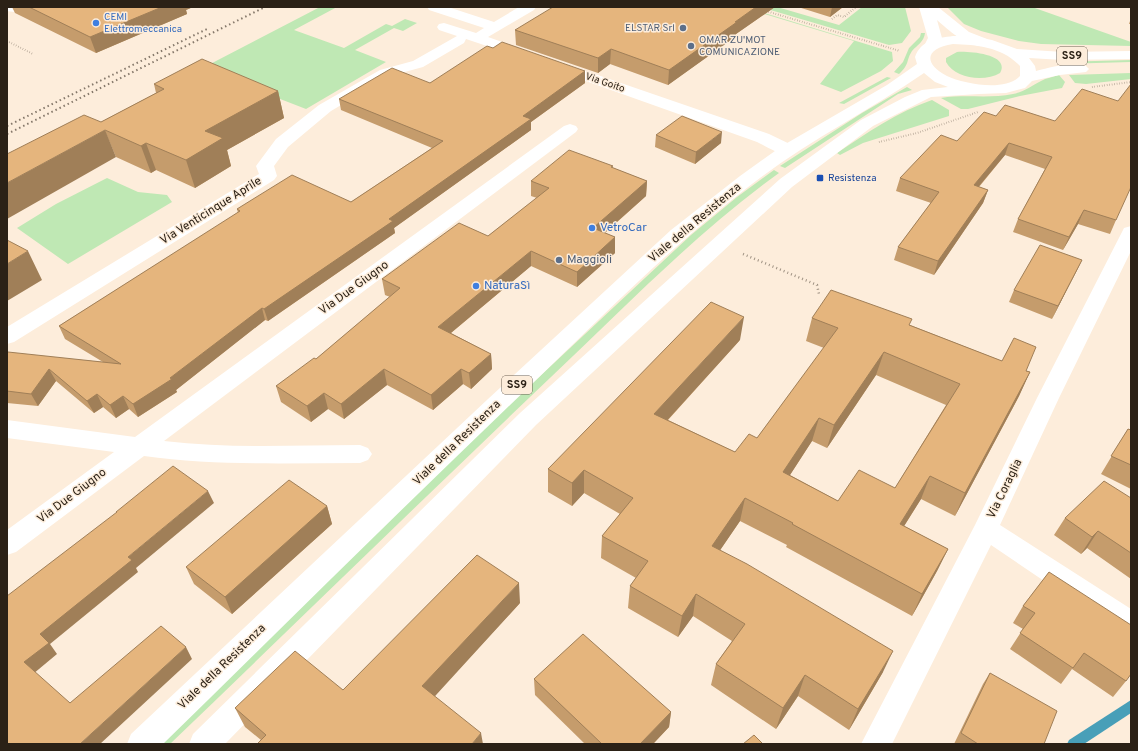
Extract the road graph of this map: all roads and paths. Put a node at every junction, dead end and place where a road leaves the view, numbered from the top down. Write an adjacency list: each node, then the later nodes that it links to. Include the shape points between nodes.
1 (10, 7): 2 (street)
2 (36, 7)
3 (434, 7): 10 (street)
4 (529, 7): 10 (street)
5 (856, 7): 8 (path, via 844,17 838,15)
6 (927, 7): 14 (street, via 964,35); 19 (street, via 935,38)
7 (759, 9): 15 (path)
8 (832, 19)
9 (444, 27): 11 (street, Via Goito)
10 (496, 27): 11 (street)
11 (477, 38): 28 (street, Via Goito, via 763,138)
12 (459, 40): 32 (street, Via Venticinque Aprile, via 418,64 385,73 325,108 282,143 265,166 268,176)
13 (7, 41): 17 (path)
14 (982, 42): 16 (street, Viale della Resistenza); 19 (street, Viale della Resistenza, via 953,40)
15 (900, 51)
16 (1014, 53): 18 (street, Viale della Resistenza / SS9, via 1063,56); 21 (street, Viale della Resistenza, via 1028,66)
17 (33, 54)
18 (1131, 54)
19 (928, 56): 24 (street, via 933,74 946,81); 28 (street, Viale della Resistenza / SS9, via 892,88)
20 (1131, 68): 21 (street, SS9, via 1060,70)
21 (1027, 78): 24 (street, via 1009,88)
22 (1131, 82): 23 (path)
23 (1091, 87)
24 (978, 89): 40 (street, SS9, via 928,93 911,100 867,123 786,183 528,418)
25 (981, 111): 27 (path)
26 (570, 129): 34 (street, Via Due Giugno)
27 (872, 144)
28 (788, 150): 39 (street, Viale della Resistenza / SS9, via 678,234 490,410)
29 (1131, 232): 36 (street, Via Coraglia)
30 (740, 252): 31 (path, via 817,285)
31 (819, 294)
32 (7, 337)
33 (7, 429): 34 (street)
34 (137, 447): 35 (street, via 203,453); 37 (street, Via Due Giugno)
35 (360, 454)
36 (986, 529): 38 (street); 41 (street, Via Coraglia)
37 (7, 544)
38 (1131, 624)
39 (142, 744)
40 (204, 744)
41 (876, 744)

